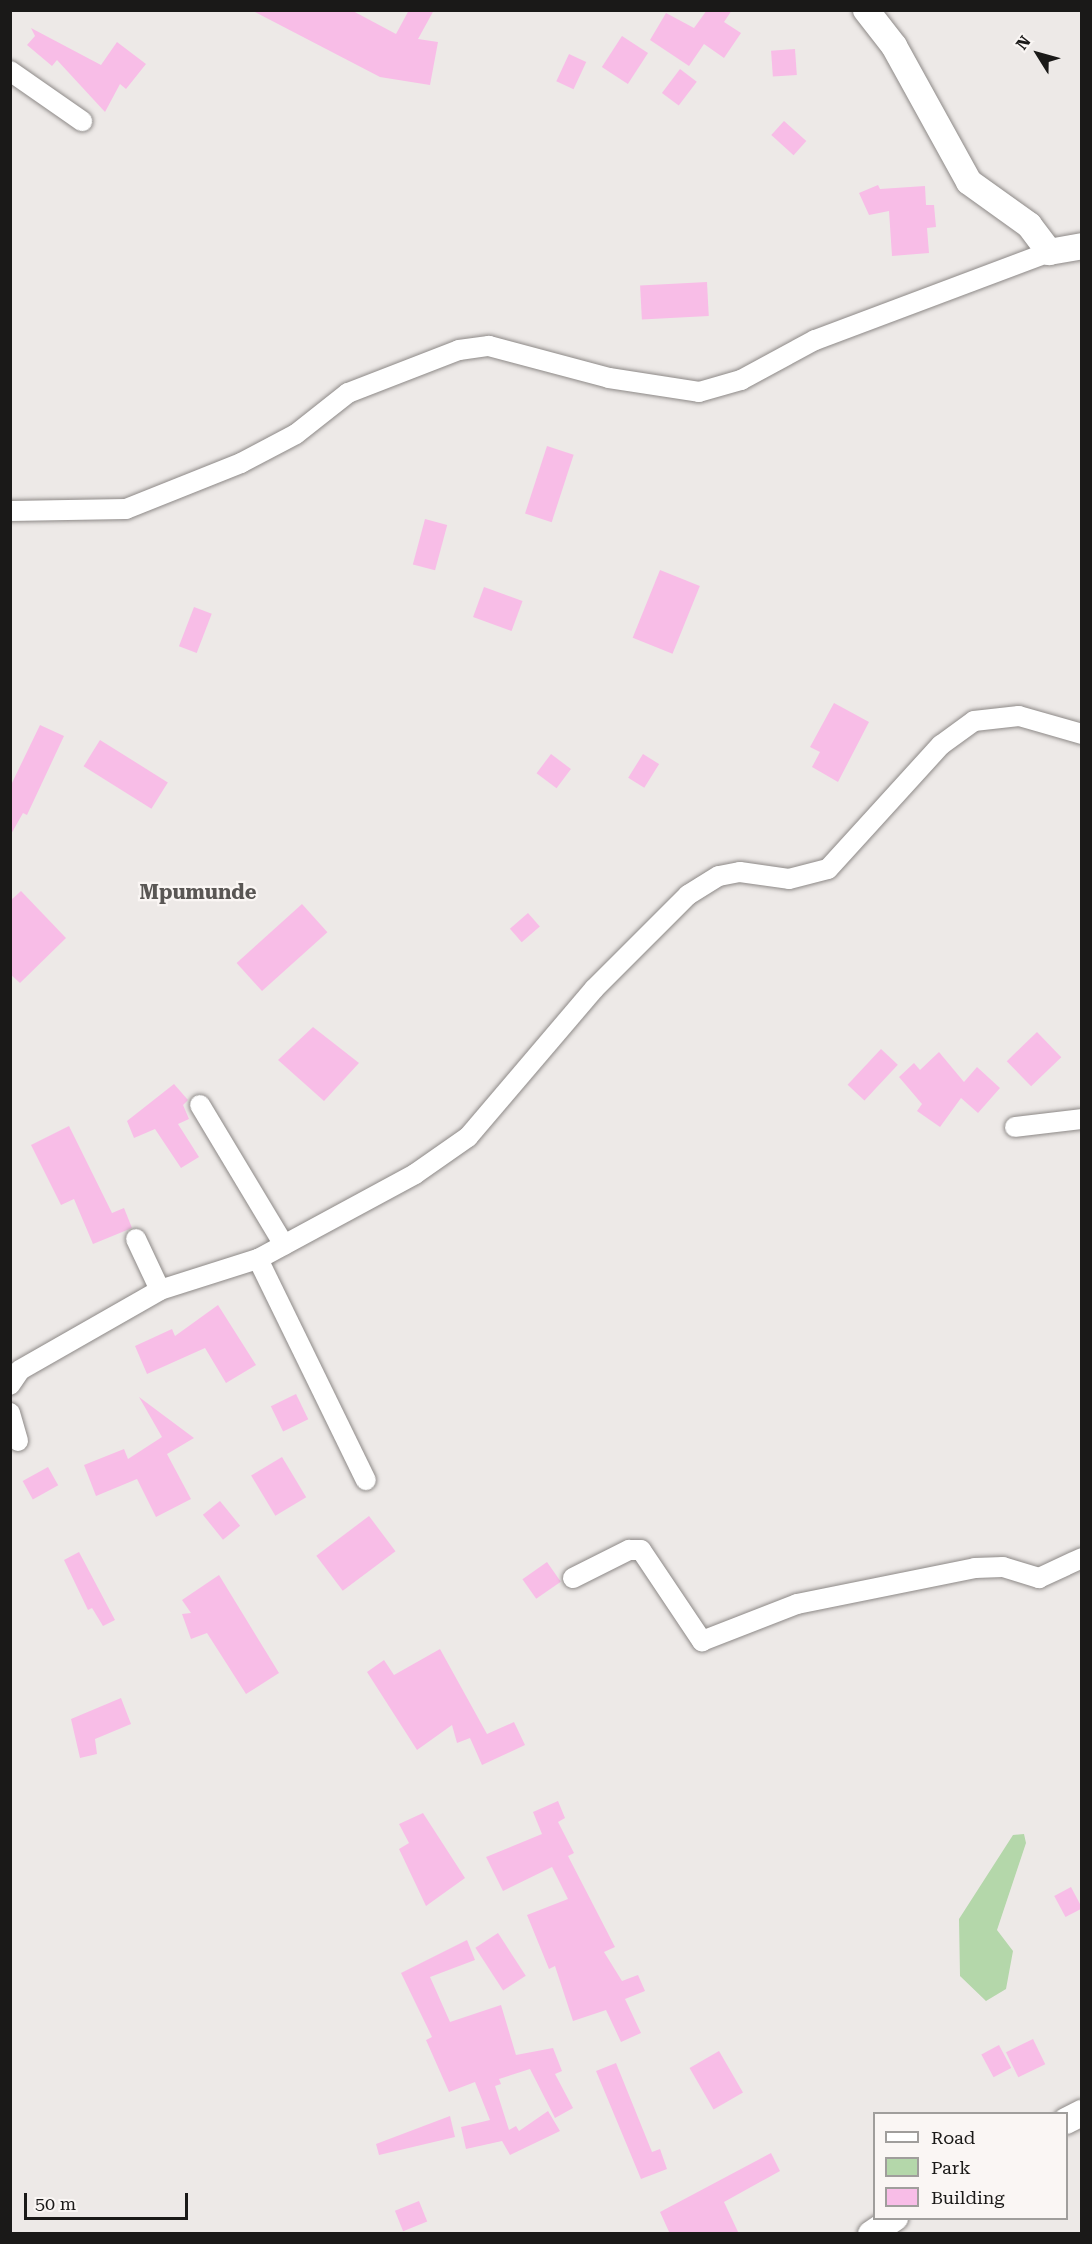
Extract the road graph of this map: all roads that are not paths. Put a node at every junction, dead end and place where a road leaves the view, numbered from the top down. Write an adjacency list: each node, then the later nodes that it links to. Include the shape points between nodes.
1 (866, 10): 5 (street, via 894,46 969,182 1029,225)
2 (10, 71): 3 (street)
3 (82, 121)
4 (1082, 246): 5 (street)
5 (1049, 252): 6 (street, via 815,340 741,380 699,392 609,378 489,346 459,351 348,393 296,434 241,463 126,509)
6 (10, 511)
7 (1082, 734): 12 (street, via 1019,716 974,721 941,745 828,869 789,879 740,872 711,880 688,895 594,988 468,1137 415,1174)
8 (200, 1105): 12 (street)
9 (1082, 1119): 10 (street)
10 (1015, 1126)
11 (136, 1239): 14 (street)
12 (284, 1245): 13 (street)
13 (258, 1259): 14 (street); 18 (street)
14 (160, 1290): 15 (street, via 20,1370)
15 (10, 1385)
16 (10, 1413): 17 (street)
17 (18, 1441)
18 (366, 1480)
19 (1082, 1558): 20 (street, via 1039,1578 1003,1567 975,1568 797,1605 702,1641 641,1550 629,1550)
20 (573, 1578)
21 (1082, 2113): 22 (street)
22 (1068, 2120)
23 (892, 2220): 24 (street)
24 (871, 2234)

